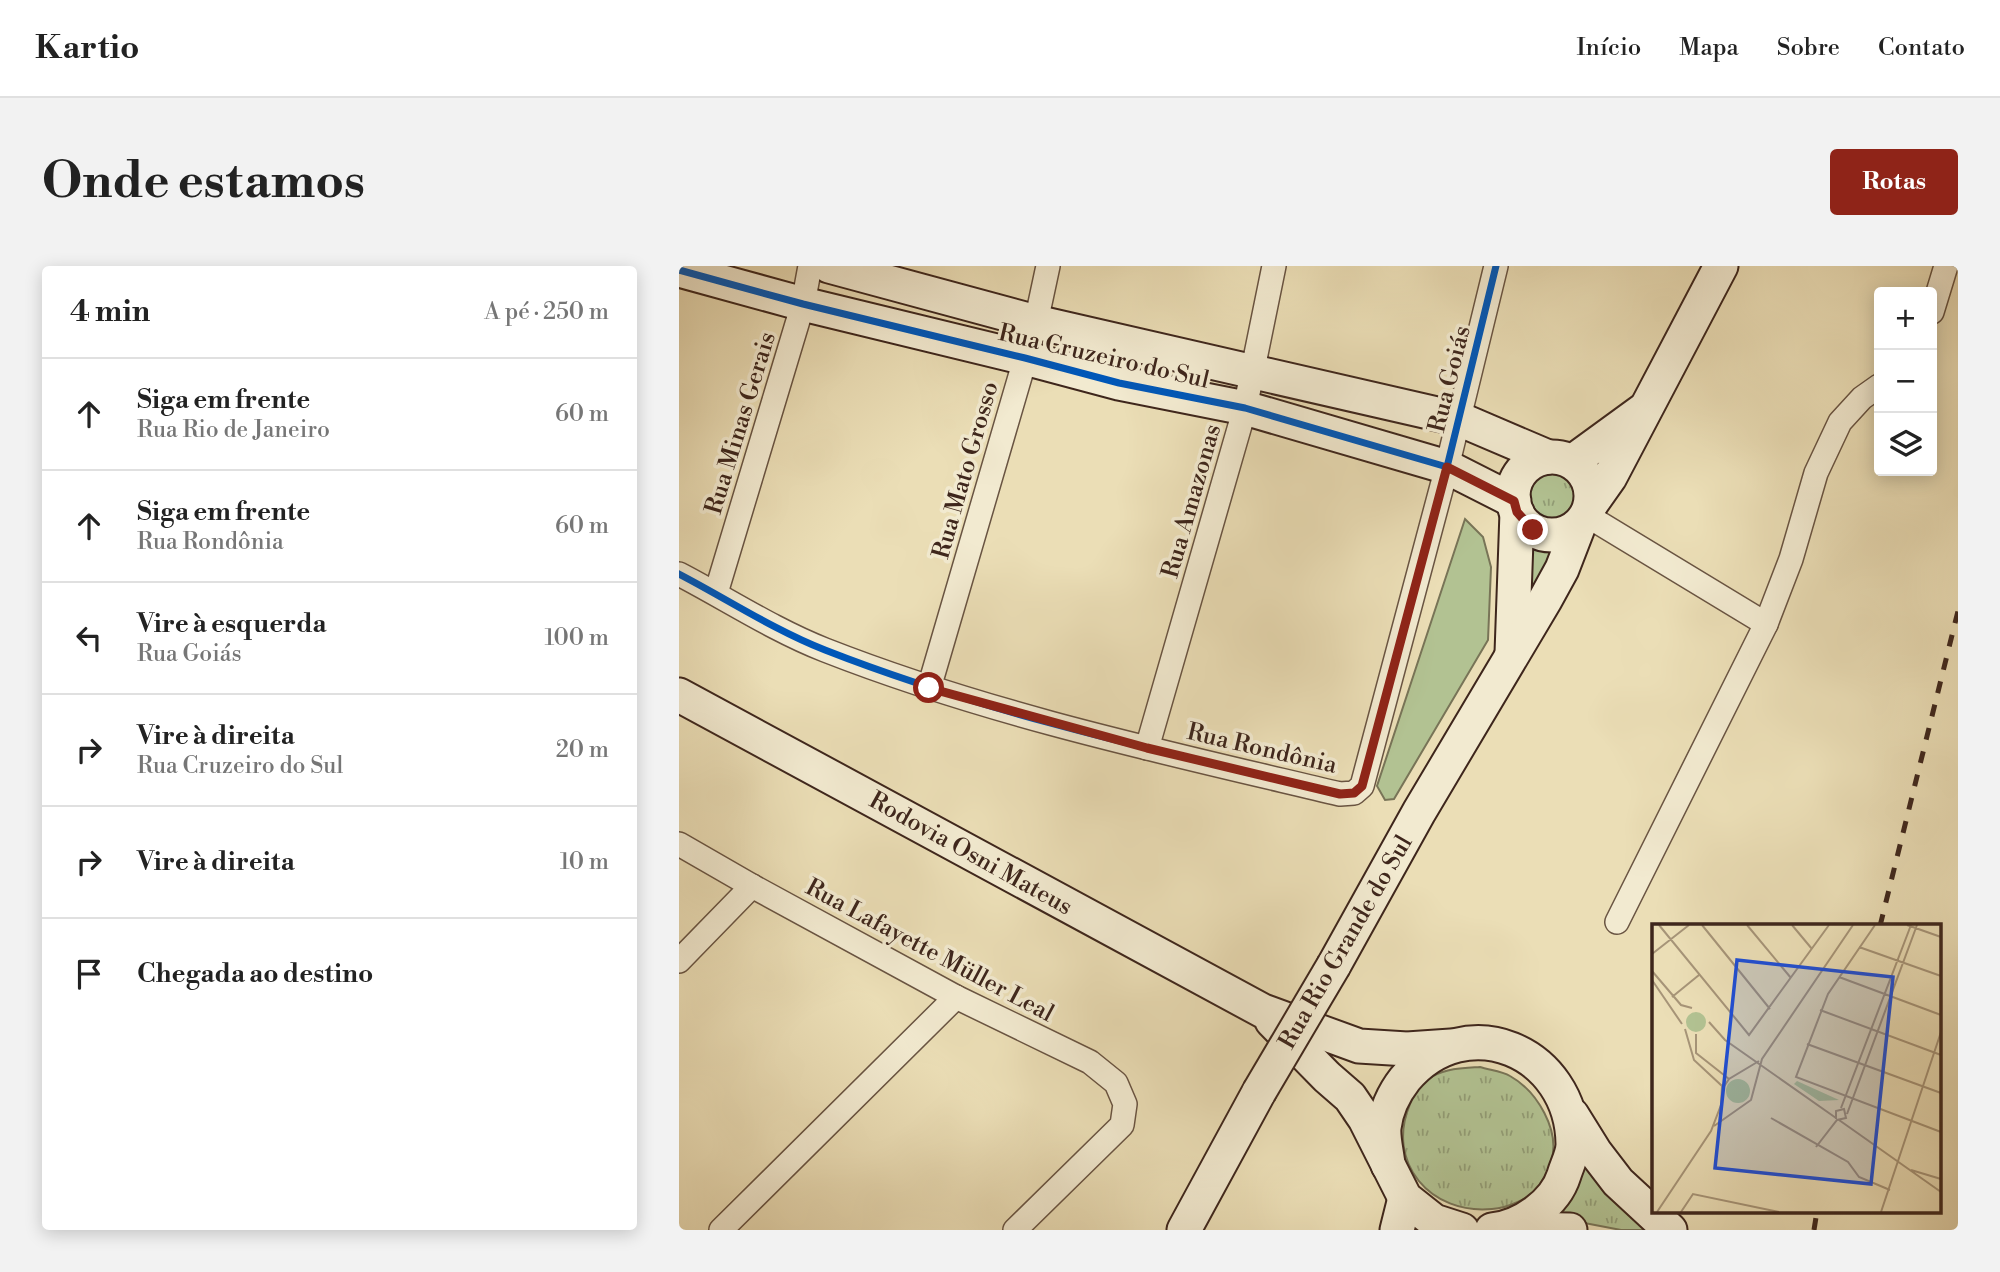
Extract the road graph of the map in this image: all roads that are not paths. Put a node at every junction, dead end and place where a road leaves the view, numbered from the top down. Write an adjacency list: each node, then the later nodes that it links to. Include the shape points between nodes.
1 (810, 266): 10 (street, Rua Minas Gerais)
2 (829, 266): 11 (street, Rua Cruzeiro do Sul)
3 (1048, 266): 11 (street, Rua Mato Grosso)
4 (1274, 266): 13 (street, Rua Amazonas)
5 (1496, 266): 17 (street, Rua Goiás)
6 (1721, 266): 15 (street, Rua Rio Grande do Sul)
7 (1946, 266): 9 (street)
8 (679, 270): 10 (street, Rua Cruzeiro do Sul)
9 (1937, 296)
10 (803, 304): 12 (street, Rua Cruzeiro do Sul); 23 (street, Rua Minas Gerais)
11 (1036, 322): 12 (street, Rua Mato Grosso); 13 (street, Rua Cruzeiro do Sul)
12 (1025, 358): 16 (street, Rua Cruzeiro do Sul, via 1119,383); 26 (street, Rua Mato Grosso)
13 (1252, 373): 16 (street, Rua Amazonas); 17 (street, Rua Cruzeiro do Sul)
14 (1874, 390): 24 (street, via 1840,422 1820,463)
15 (1649, 406): 18 (street, Rua Rio Grande do Sul); 21 (street, Rua Rio Grande do Sul)
16 (1245, 408): 19 (street, Rua Cruzeiro do Sul); 28 (street, Rua Amazonas)
17 (1459, 419): 18 (street, Rua Cruzeiro do Sul); 19 (street, Rua Goiás)
18 (1560, 459): 20 (street, via 1536,460 1526,467 1514,488); 21 (street, via 1581,469 1588,480 1591,491)
19 (1447, 467): 20 (street, Rua Cruzeiro do Sul); 29 (street, Rua Goiás)
20 (1515, 507): 21 (street, via 1533,530 1545,534 1569,531); 25 (street, Rua Rio Grande do Sul)
21 (1585, 514): 24 (street); 25 (street, Rua Rio Grande do Sul, via 1562,569)
22 (679, 574): 23 (street, Rua Rondônia)
23 (716, 593): 26 (street, Rua Rondônia, via 823,649)
24 (1766, 624): 32 (street)
25 (1511, 656): 43 (street, Rua Rio Grande do Sul, bridge, via 1259,1091)
26 (929, 688): 28 (street, Rua Rondônia)
27 (679, 695): 35 (street, Rodovia Osni Mateus)
28 (1147, 748): 29 (street, Rua Rondônia, via 1340,794 1354,793)
29 (1362, 786)
30 (679, 844): 31 (street, Rua Lafayette Müller Leal)
31 (752, 886): 33 (street); 34 (street, Rua Lafayette Müller Leal)
32 (1617, 922)
33 (679, 961)
34 (956, 997): 41 (street); 42 (street, Rua Lafayette Müller Leal, via 1090,1062 1117,1083 1125,1104 1122,1125)
35 (1263, 1011): 36 (street, Rodovia Osni Mateus, via 1359,1046); 38 (street, Rodovia Osni Mateus, via 1350,1097)
36 (1451, 1046): 37 (street, Rodovia Osni Mateus, via 1487,1042 1523,1053 1552,1077); 38 (street, via 1418,1063 1395,1092 1384,1128)
37 (1569, 1110): 40 (street, via 1573,1147 1562,1182 1539,1211); 47 (street, via 1618,1182)
38 (1388, 1165): 39 (street, Rodovia Osni Mateus)
39 (1405, 1198): 44 (street); 45 (street, via 1434,1222)
40 (1499, 1229): 46 (street)
41 (721, 1230)
42 (1015, 1230)
43 (1184, 1230)
44 (1397, 1230)
45 (1462, 1230)
46 (1570, 1230)
47 (1670, 1230)

